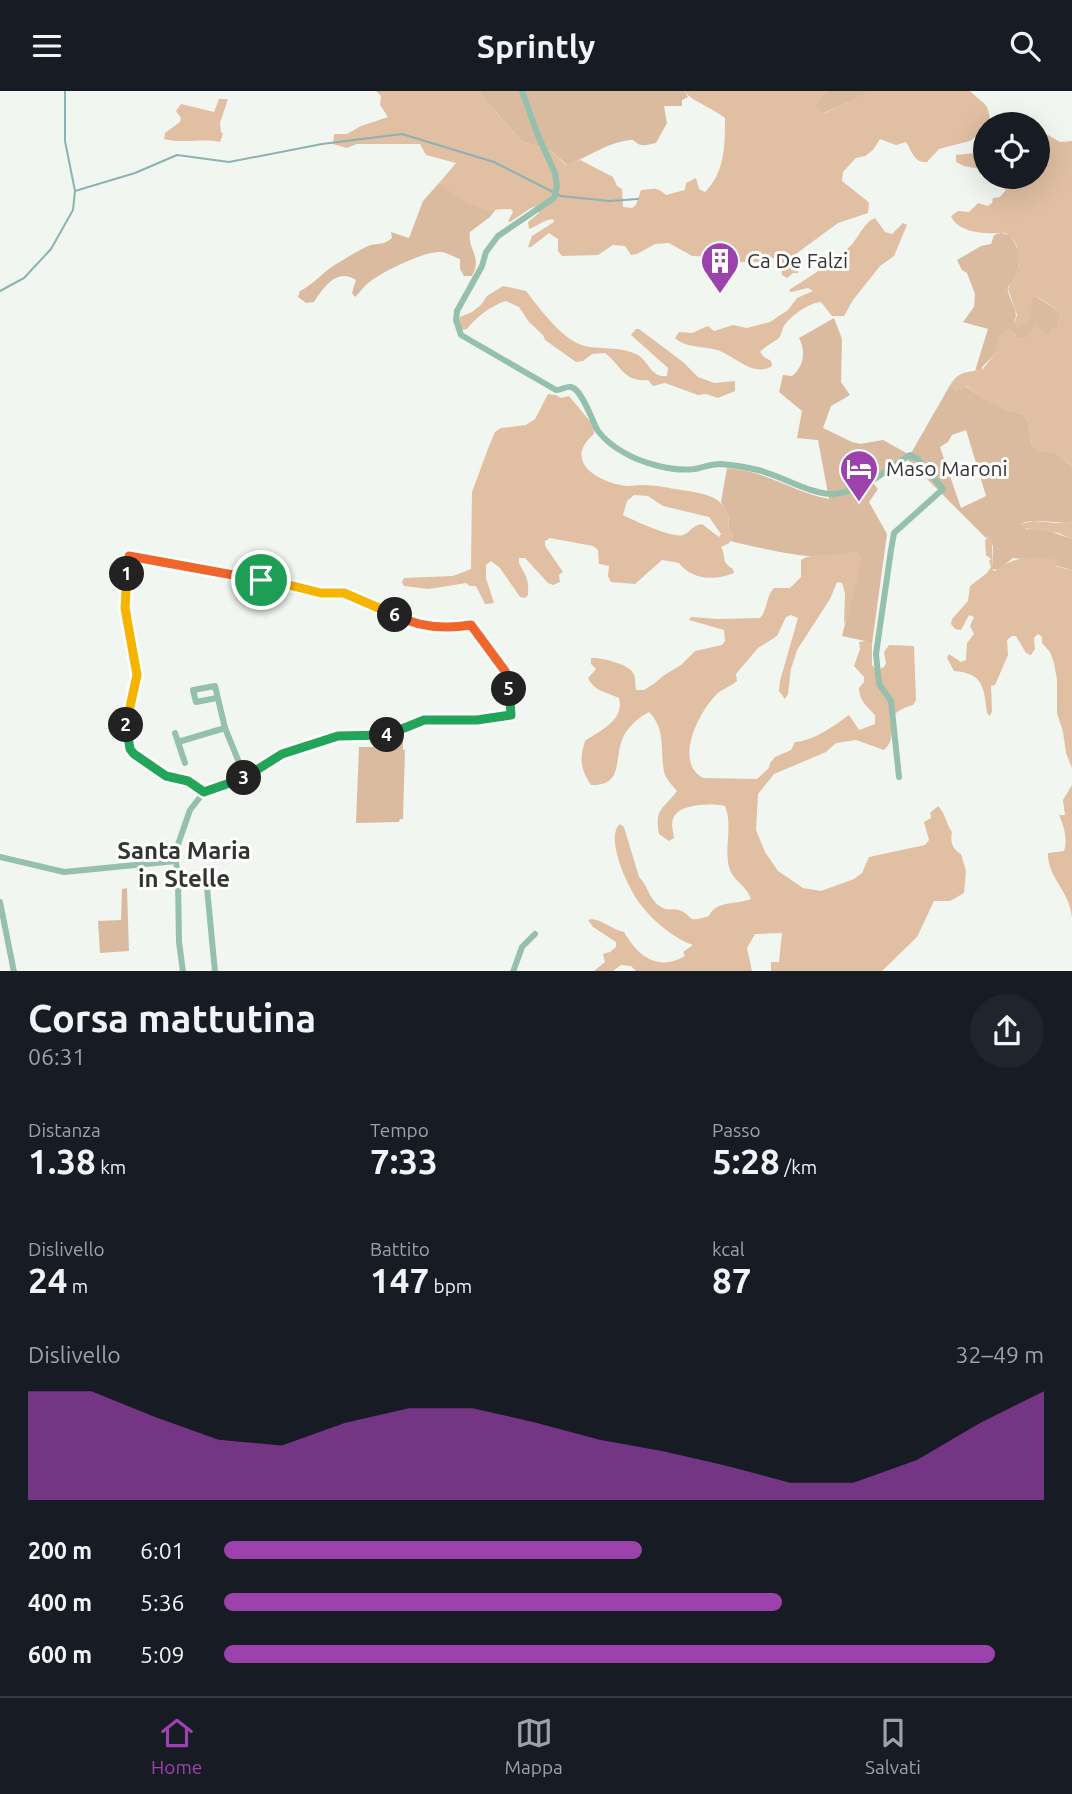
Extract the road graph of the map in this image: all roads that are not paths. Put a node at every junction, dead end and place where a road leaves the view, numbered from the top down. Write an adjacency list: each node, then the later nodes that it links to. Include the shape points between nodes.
1 (522, 91): 8 (street, via 557,186 554,198 511,226 486,252 457,311 461,335 556,390 575,388 599,431 636,458 674,468 720,464 749,468 822,493 835,493 860,487 910,455 943,489 894,534 891,551 876,654 880,684 891,701)
2 (217, 698): 3 (street)
3 (225, 728): 5 (street); 7 (street)
4 (175, 733): 5 (street)
5 (178, 742): 6 (street)
6 (185, 763)
7 (245, 777): 9 (street); 9 (street, via 282,754 338,736 388,735 424,720 511,715 508,677 471,625 426,625 339,592 321,593 129,556 125,608 137,675 126,723 130,749 166,776 188,781)
8 (899, 777)
9 (204, 792): 11 (street, via 190,810)
10 (0, 857): 11 (street, via 64,872)
11 (176, 860): 12 (street)
12 (178, 873): 16 (street); 17 (street, via 206,877)
13 (0, 902): 15 (street)
14 (535, 934): 18 (street, via 522,947)
15 (14, 971)
16 (183, 971)
17 (215, 971)
18 (513, 971)

